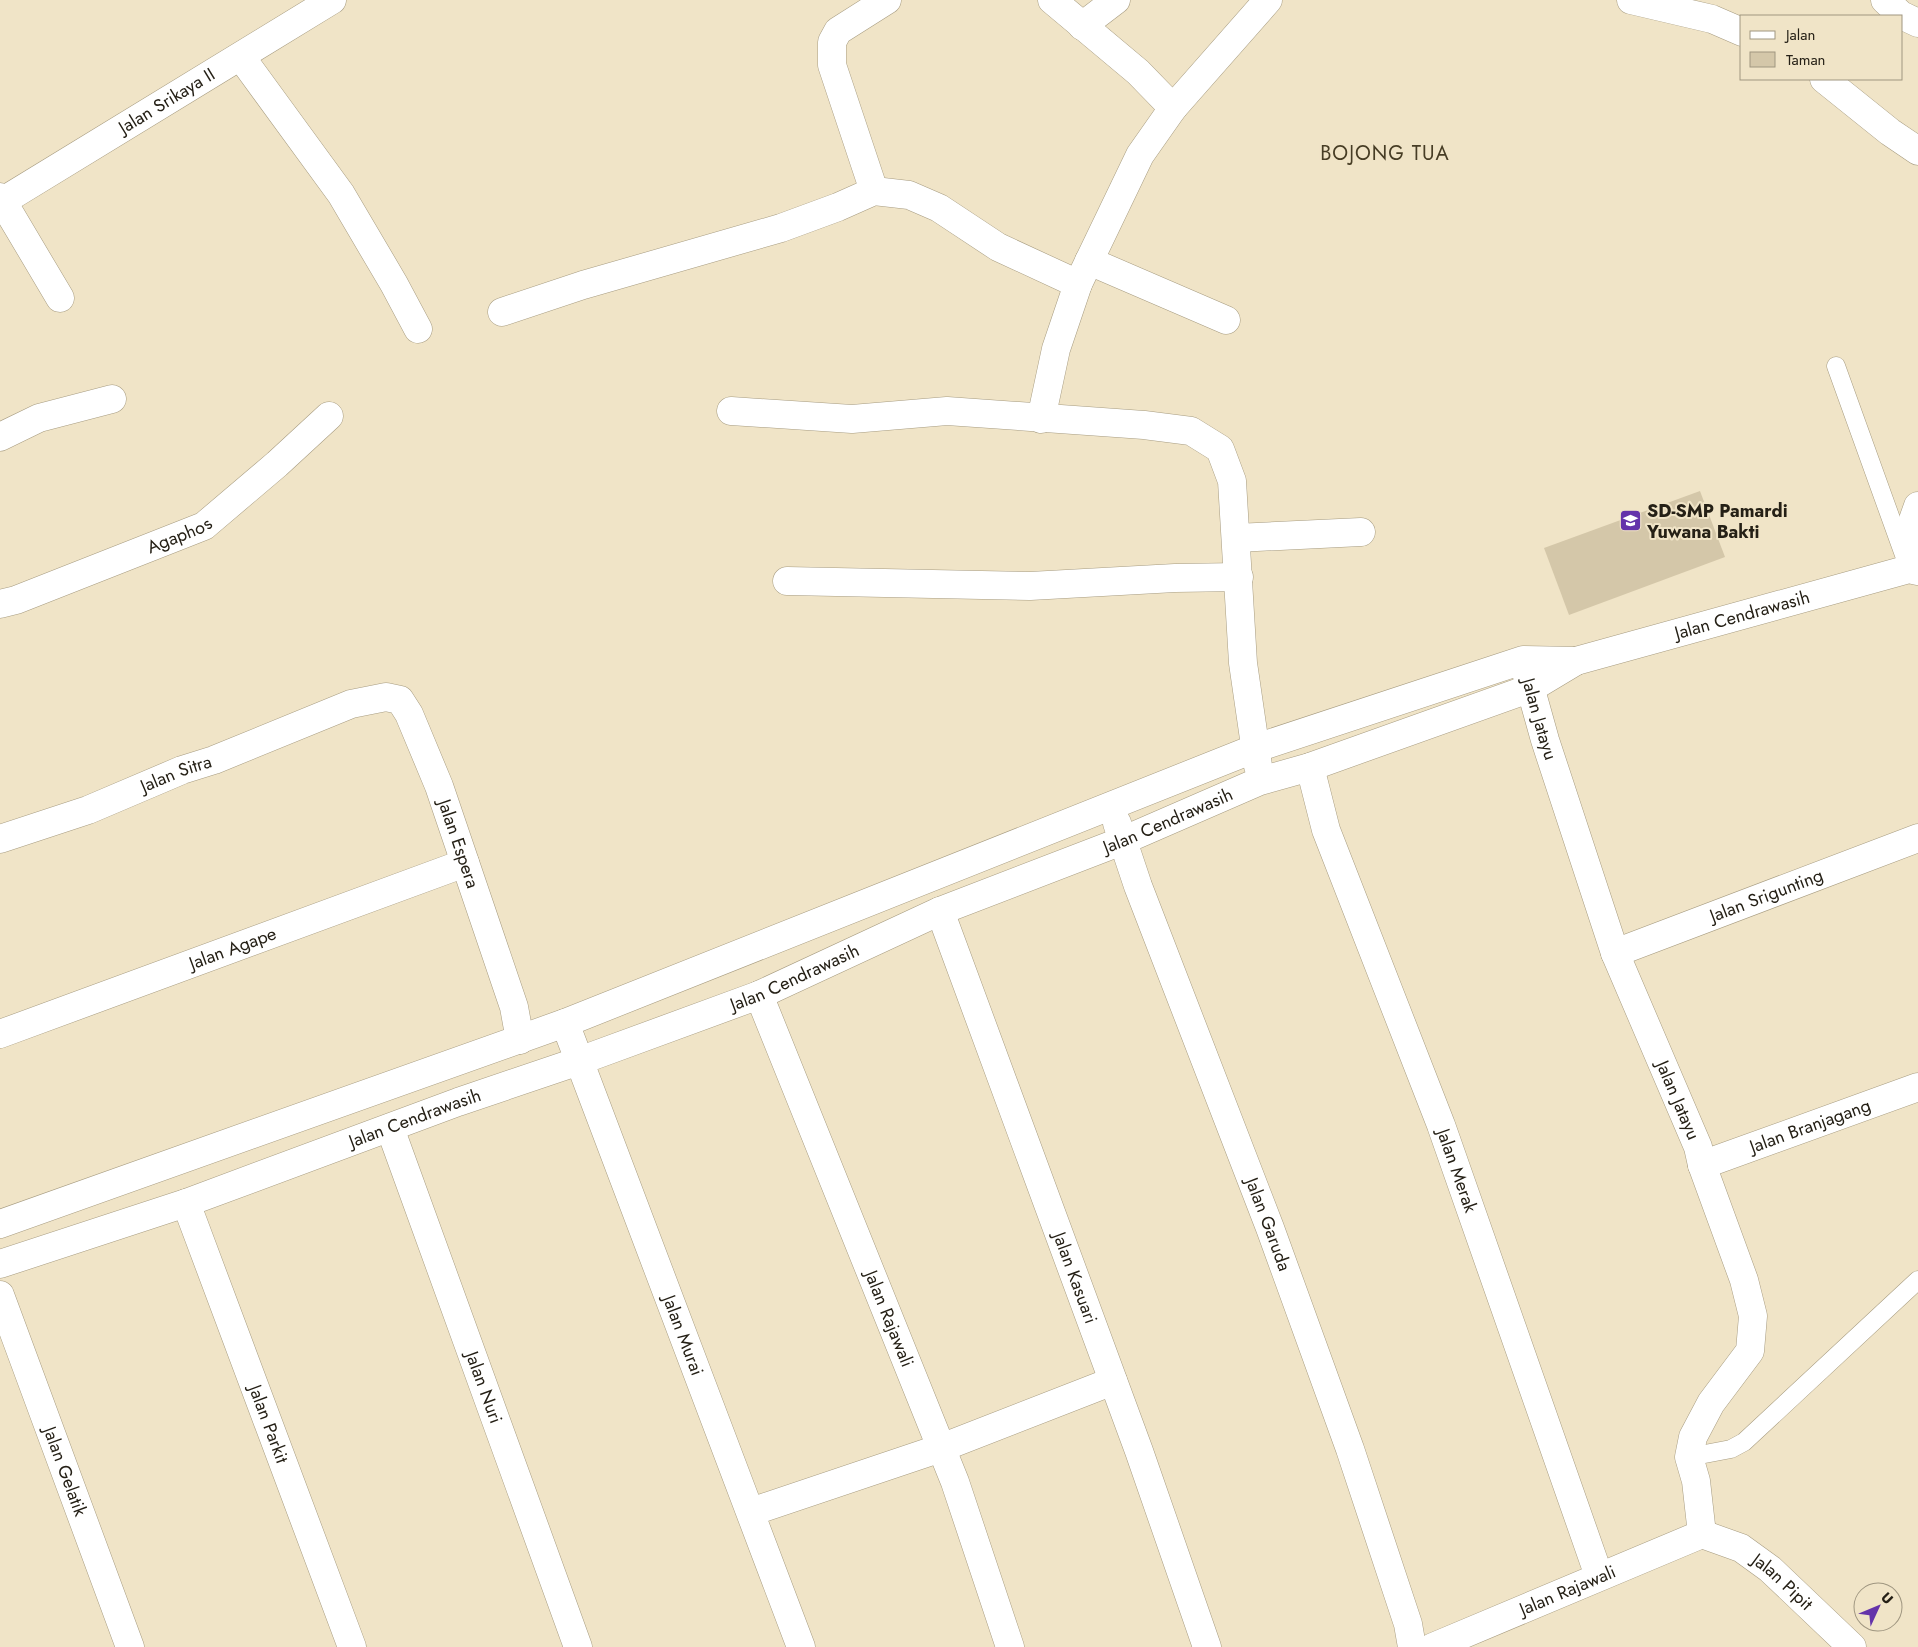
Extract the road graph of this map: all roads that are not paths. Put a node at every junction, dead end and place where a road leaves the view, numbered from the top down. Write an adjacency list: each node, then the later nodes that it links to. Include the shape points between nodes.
1 (332, 0): 13 (street, Jalan Srikaya II)
2 (887, 0): 17 (street, via 838,31 832,42 832,65)
3 (1052, 0): 11 (street)
4 (1116, 0): 11 (street)
5 (1268, 0): 15 (street)
6 (1631, 0): 12 (street, via 1712,19)
7 (1885, 0): 8 (street)
8 (1901, 15)
9 (1903, 16): 10 (street)
10 (1918, 23)
11 (1082, 26): 15 (street, via 1138,72)
12 (1740, 31)
13 (241, 57): 18 (street, Jalan Srikaya II); 23 (street, via 341,194)
14 (1825, 80): 16 (street)
15 (1173, 108): 19 (street, via 1140,155)
16 (1918, 151)
17 (874, 191): 19 (street, via 909,194 939,208 998,247); 21 (street, via 781,228 583,285)
18 (1, 199): 20 (street)
19 (1084, 273): 22 (street); 28 (street, via 1056,349)
20 (60, 298)
21 (502, 312)
22 (1226, 320)
23 (418, 329)
24 (1836, 366): 33 (lane)
25 (112, 399): 29 (street, via 39,418)
26 (731, 411): 28 (street, via 852,419 947,411)
27 (329, 416): 36 (street, Agaphos, via 204,526)
28 (1041, 419): 32 (street, via 1144,424 1191,430 1220,450 1232,481)
29 (0, 436)
30 (1918, 506): 33 (street, via 1913,520)
31 (1361, 532): 32 (street)
32 (1236, 538): 34 (street)
33 (1914, 569): 38 (street, Jalan Cendrawasih)
34 (1239, 577): 35 (street, via 1030,586); 41 (street, via 1243,663)
35 (787, 581)
36 (0, 604)
37 (1523, 660): 38 (street, Jalan Cendrawasih); 39 (street, Jalan Jatayu); 41 (street, Jalan Cendrawasih)
38 (1576, 661): 39 (street, Jalan Cendrawasih)
39 (1531, 688): 42 (street, Jalan Cendrawasih); 50 (street, Jalan Jatayu)
40 (351, 704): 46 (street, Jalan Sitra, via 88,810); 48 (street, Jalan Espera, via 386,697 400,700 410,714 439,786)
41 (1256, 748): 43 (street); 44 (street, Jalan Cendrawasih)
42 (1310, 767): 43 (street, Jalan Cendrawasih); 69 (street, Jalan Merak, via 1326,830 1441,1125)
43 (1260, 781): 47 (street, Jalan Cendrawasih)
44 (1111, 805): 47 (street, Jalan Garuda); 52 (street, Jalan Cendrawasih)
45 (1918, 838): 50 (street, Jalan Srigunting)
46 (0, 839)
47 (1122, 841): 49 (street, Jalan Cendrawasih); 76 (street, Jalan Garuda, via 1347,1440 1408,1624)
48 (465, 863): 53 (street, Jalan Agape); 54 (street, Jalan Espera, via 514,1007)
49 (940, 911): 51 (street, Jalan Cendrawasih); 64 (street, Jalan Kasuari)
50 (1615, 953): 58 (street, Jalan Jatayu, via 1698,1147)
51 (760, 995): 55 (street, Jalan Cendrawasih); 65 (street, Jalan Rajawali)
52 (565, 1023): 54 (street, Jalan Cendrawasih); 55 (street, Jalan Murai)
53 (0, 1034)
54 (520, 1040): 60 (street, Jalan Cendrawasih)
55 (579, 1061): 57 (street, Jalan Cendrawasih); 67 (street, Jalan Murai)
56 (1918, 1087): 58 (street, Jalan Branjagang)
57 (390, 1128): 59 (street, Jalan Cendrawasih); 72 (street, Jalan Nuri)
58 (1702, 1165): 66 (street, Jalan Jatayu, via 1744,1280 1753,1316 1750,1351 1711,1403 1692,1437)
59 (186, 1203): 61 (street, Jalan Cendrawasih); 71 (street, Jalan Parkit)
60 (0, 1224)
61 (0, 1264)
62 (1918, 1280): 66 (lane, via 1744,1442 1731,1449)
63 (0, 1295): 70 (street, Jalan Gelatik)
64 (1113, 1381): 65 (street); 75 (street, Jalan Kasuari)
65 (941, 1448): 67 (street); 74 (street, Jalan Rajawali)
66 (1689, 1457): 68 (street, Jalan Jatayu, via 1696,1481)
67 (751, 1512): 73 (street, Jalan Murai)
68 (1702, 1534): 69 (street, Jalan Rajawali); 78 (street, Jalan Pipit, via 1741,1548 1770,1569)
69 (1600, 1576): 77 (street, Jalan Rajawali)
70 (130, 1647)
71 (352, 1647)
72 (578, 1647)
73 (801, 1647)
74 (1010, 1647)
75 (1207, 1647)
76 (1412, 1647)
77 (1433, 1647)
78 (1852, 1647)

